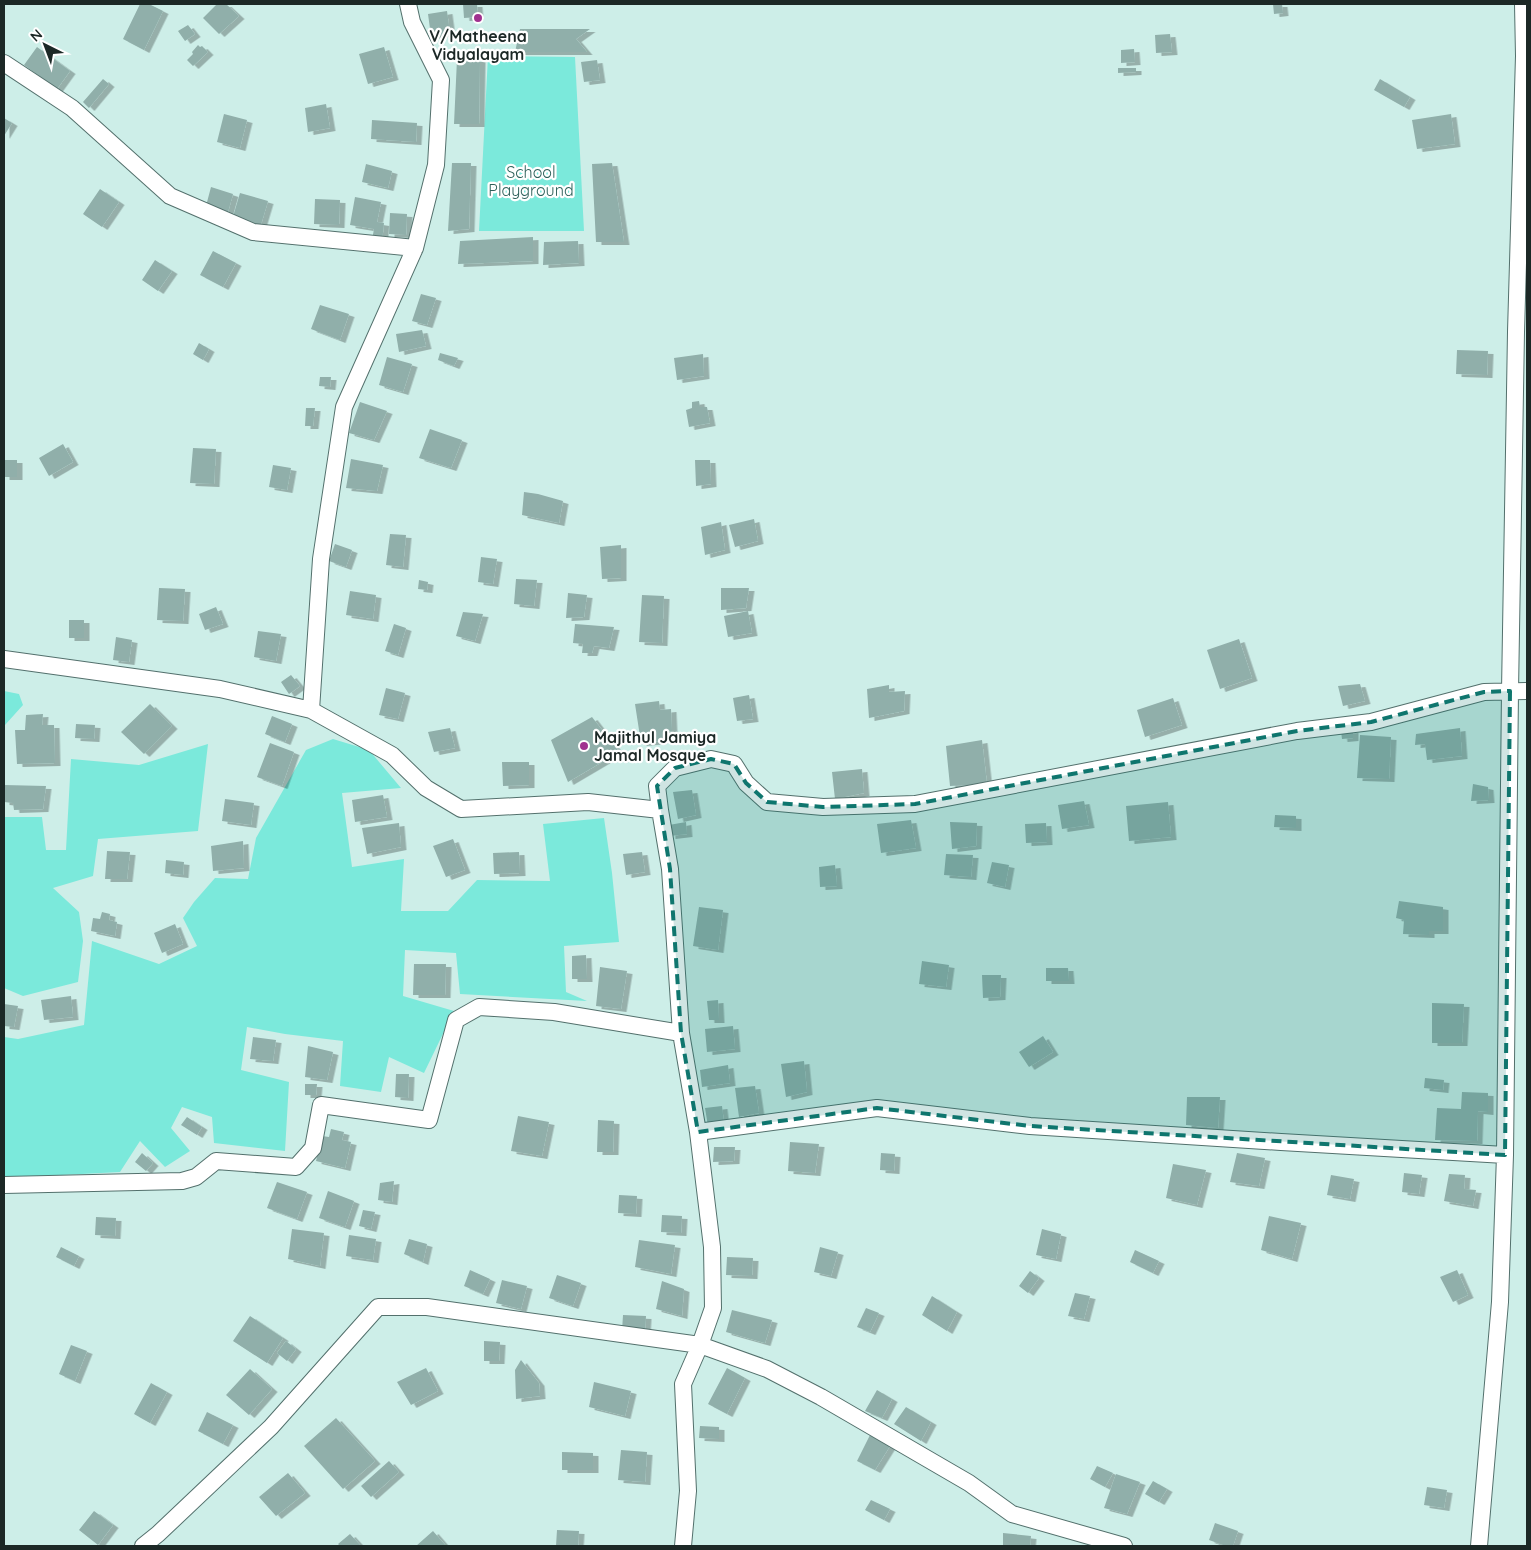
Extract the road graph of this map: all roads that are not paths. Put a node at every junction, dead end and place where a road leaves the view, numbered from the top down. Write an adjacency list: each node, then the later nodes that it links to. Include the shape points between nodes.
1 (408, 4): 4 (street, via 412,22 441,80 436,165)
2 (1523, 4): 5 (street)
3 (4, 63): 4 (street, via 72,108 170,196 253,232)
4 (415, 248): 9 (street, via 344,407 321,559)
5 (1522, 331): 8 (street)
6 (4, 659): 9 (street, via 220,688)
7 (1527, 690): 8 (street)
8 (1510, 691): 10 (street, via 1484,692 1371,722 1297,731 915,804 823,807 767,802 746,783 734,764 711,759 675,768 657,786); 13 (street)
9 (311, 710): 10 (street, via 392,755 426,788 461,809 588,802)
10 (660, 810): 11 (street, via 670,869)
11 (681, 1033): 12 (street); 14 (street, via 554,1012 479,1007 456,1020 429,1120 321,1105 313,1148 296,1167 216,1161 196,1177 182,1181)
12 (698, 1132): 13 (street, via 877,1108 1030,1126); 15 (street, via 712,1247 713,1308)
13 (1505, 1155): 19 (street, via 1500,1302)
14 (4, 1185)
15 (700, 1345): 16 (street, via 427,1307 378,1307 271,1427); 17 (street, via 683,1384 688,1491); 18 (street, via 767,1369 821,1397 969,1483 1012,1514)
16 (143, 1546)
17 (683, 1546)
18 (1124, 1546)
19 (1479, 1546)

